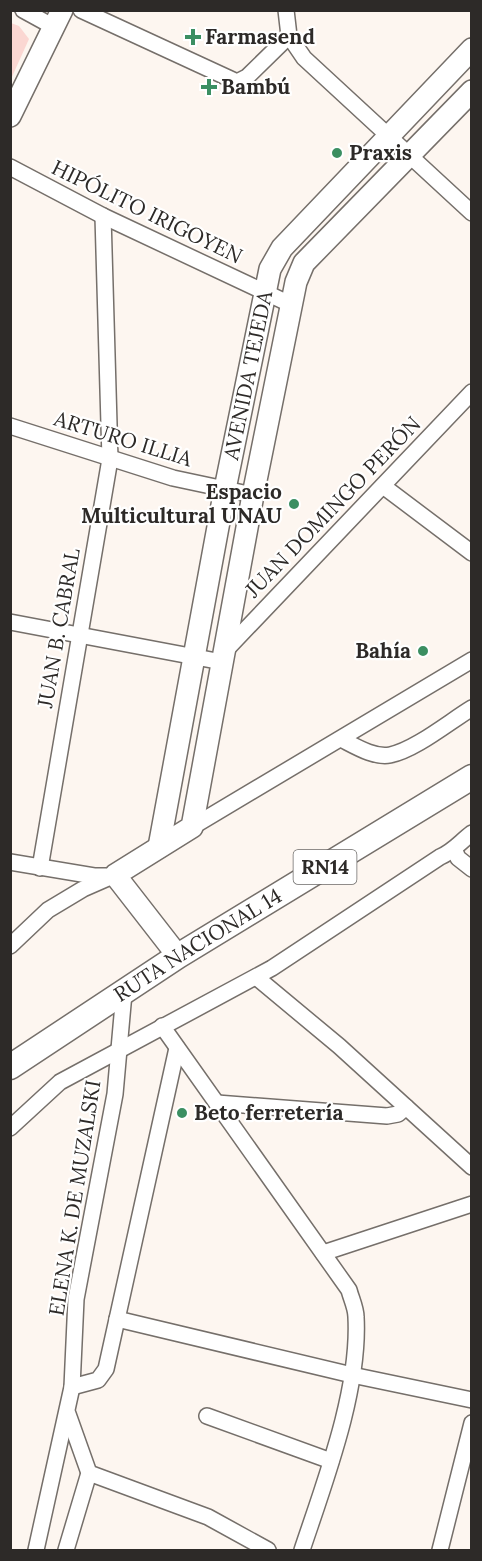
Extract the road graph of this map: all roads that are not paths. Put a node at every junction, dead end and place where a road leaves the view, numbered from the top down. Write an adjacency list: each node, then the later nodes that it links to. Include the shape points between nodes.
1 (23, 10): 4 (street)
2 (81, 10): 5 (street, via 237,82)
3 (286, 10): 5 (street)
4 (58, 19): 8 (main road)
5 (289, 36): 9 (street, via 304,58)
6 (471, 48): 9 (main road, AVENIDA TEJEDA)
7 (471, 91): 10 (main road, AVENIDA TEJEDA)
8 (10, 116)
9 (390, 136): 10 (street); 14 (main road, AVENIDA TEJEDA, via 282,248 270,269)
10 (410, 156): 12 (street); 15 (main road, AVENIDA TEJEDA, via 304,263)
11 (10, 167): 13 (street, HIPÓLITO IRIGOYEN)
12 (471, 213)
13 (103, 216): 14 (street, HIPÓLITO IRIGOYEN); 18 (street, JUAN B. CABRAL)
14 (266, 292): 15 (street, HIPÓLITO IRIGOYEN); 20 (main road, AVENIDA TEJEDA)
15 (292, 305): 21 (main road, AVENIDA TEJEDA)
16 (471, 392): 19 (street, JUAN DOMINGO PERÓN)
17 (10, 426): 18 (street, ARTURO ILLIA)
18 (110, 459): 20 (street, ARTURO ILLIA); 24 (street, JUAN B. CABRAL)
19 (383, 486): 22 (street); 26 (street, JUAN DOMINGO PERÓN)
20 (225, 489): 21 (street, ARTURO ILLIA); 25 (main road, AVENIDA TEJEDA)
21 (253, 495): 26 (main road, AVENIDA TEJEDA)
22 (471, 554)
23 (10, 622): 24 (street)
24 (79, 635): 25 (street); 36 (street, JUAN B. CABRAL)
25 (194, 657): 26 (street); 33 (main road, AVENIDA TEJEDA)
26 (223, 657): 31 (main road, AVENIDA TEJEDA)
27 (471, 660): 29 (street)
28 (471, 708): 29 (street, via 388,756 368,752)
29 (341, 739): 31 (street)
30 (471, 777): 40 (highway, RUTA NACIONAL 14 / RN14)
31 (192, 827): 33 (main road)
32 (471, 833): 34 (street)
33 (159, 847): 38 (main road)
34 (455, 850): 37 (street); 41 (street)
35 (10, 862): 36 (street)
36 (40, 868): 38 (street)
37 (471, 869)
38 (115, 875): 39 (street, via 48,909); 40 (main road)
39 (10, 946)
40 (178, 956): 42 (highway, RUTA NACIONAL 14 / RN14)
41 (256, 977): 43 (street); 50 (street)
42 (124, 993): 44 (highway, RUTA NACIONAL 14 / RN14); 45 (street, ELENA K. DE MUZALSKI)
43 (162, 1026): 45 (street); 46 (street)
44 (48, 1044): 47 (highway, RUTA NACIONAL 14 / RN14); 48 (highway, RUTA NACIONAL 14 / RN14)
45 (119, 1048): 51 (street, via 60,1082); 57 (street, ELENA K. DE MUZALSKI, via 115,1094 76,1299)
46 (177, 1048): 49 (street); 55 (street)
47 (10, 1067)
48 (10, 1086)
49 (217, 1104): 50 (street, via 387,1116); 54 (street)
50 (406, 1107): 52 (street)
51 (10, 1128)
52 (471, 1167)
53 (471, 1204): 54 (street)
54 (323, 1253): 56 (street, via 349,1290 356,1316)
55 (117, 1319): 56 (street); 57 (street, via 106,1370 98,1380)
56 (352, 1375): 58 (street); 62 (street)
57 (72, 1387): 59 (street, ELENA K. DE MUZALSKI)
58 (471, 1400)
59 (68, 1413): 63 (street); 64 (street, ELENA K. DE MUZALSKI)
60 (207, 1416): 62 (street)
61 (471, 1422): 68 (street)
62 (331, 1461): 67 (street)
63 (88, 1473): 65 (street); 66 (street, via 198,1514)
64 (36, 1551)
65 (66, 1551)
66 (268, 1551)
67 (302, 1551)
68 (440, 1551)

